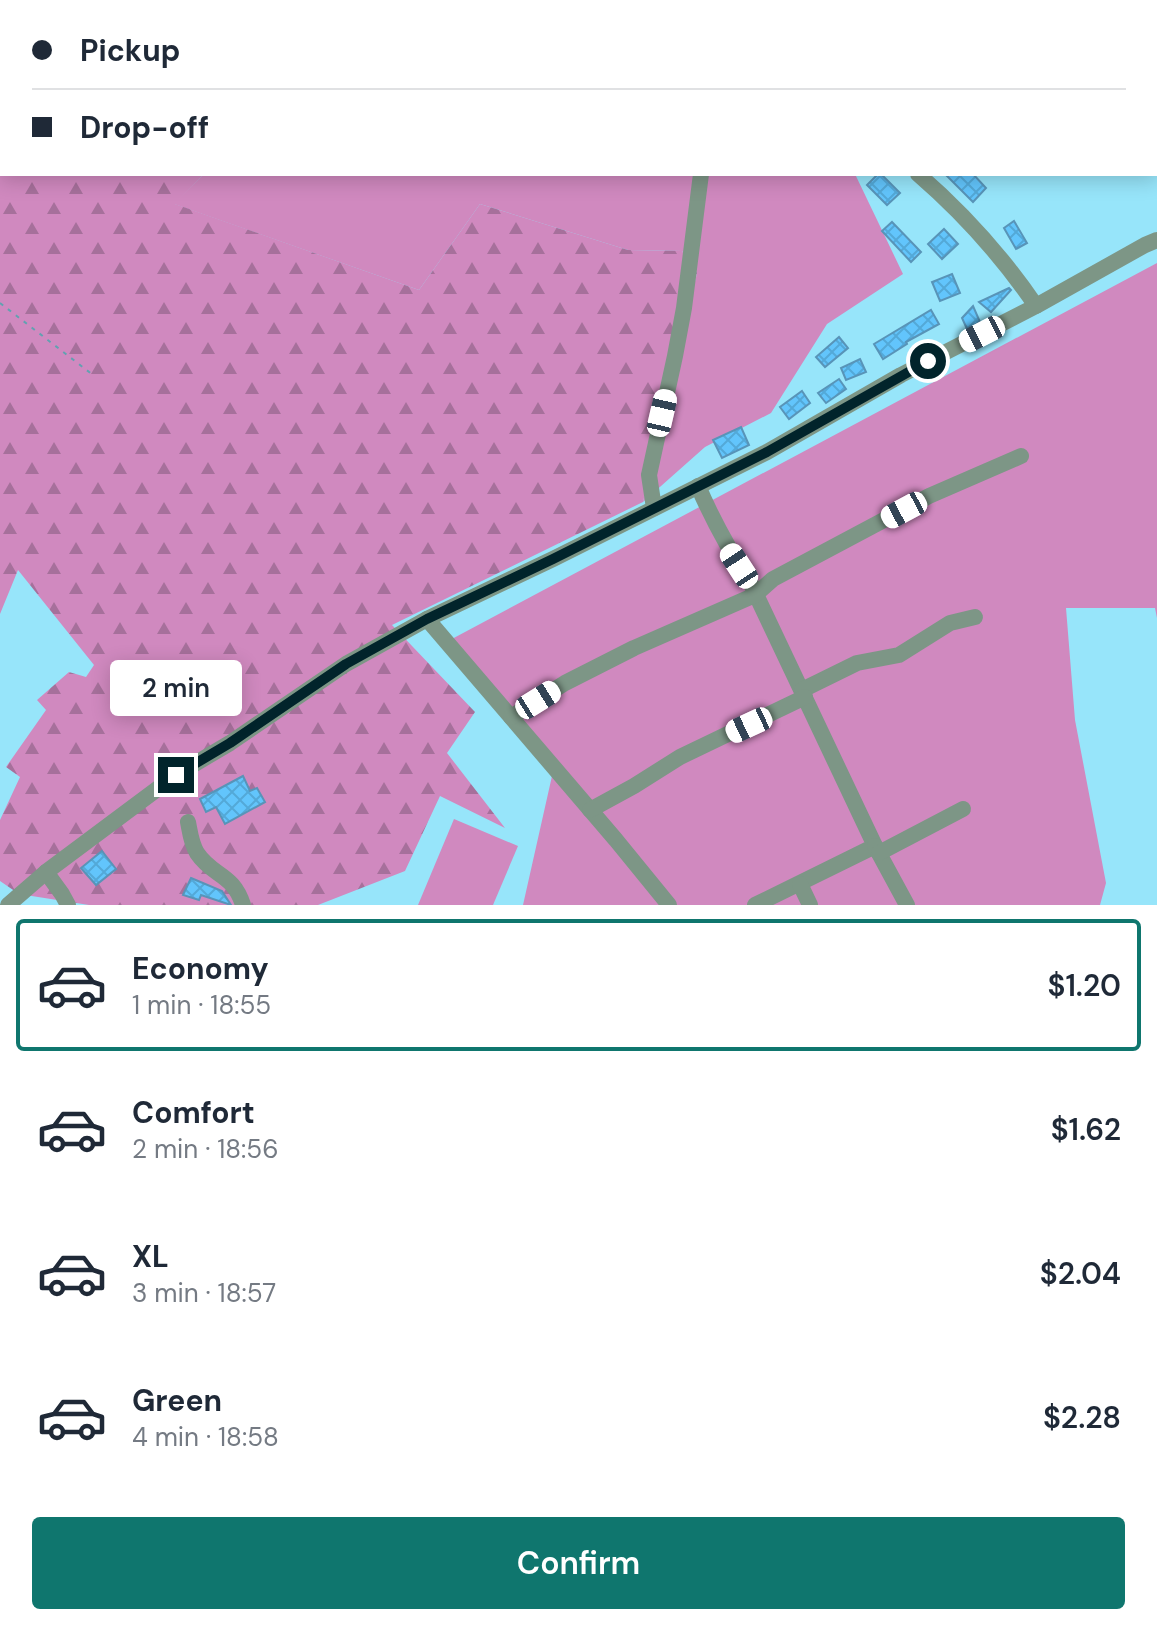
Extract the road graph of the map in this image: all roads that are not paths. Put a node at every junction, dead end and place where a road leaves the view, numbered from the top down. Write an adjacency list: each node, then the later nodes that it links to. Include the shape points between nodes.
1 (699, 176): 7 (street, via 684,308 649,475)
2 (920, 176): 4 (street, via 991,247)
3 (1157, 240): 4 (street)
4 (1036, 306): 6 (street)
5 (1021, 456): 8 (street, via 929,496 773,579)
6 (698, 486): 7 (street); 8 (street)
7 (654, 508): 10 (street)
8 (755, 595): 11 (street); 12 (street, via 620,655)
9 (975, 617): 11 (street, via 950,623 899,655 857,663)
10 (427, 619): 12 (street); 17 (street, via 346,664 176,775)
11 (804, 694): 14 (street); 16 (street)
12 (511, 717): 14 (street)
13 (963, 809): 16 (street)
14 (590, 810): 22 (street)
15 (188, 822): 21 (street, via 196,852 234,884)
16 (877, 849): 18 (street); 25 (street)
17 (46, 872): 19 (street); 20 (street)
18 (800, 884): 23 (street); 24 (street)
19 (8, 905)
20 (68, 905)
21 (243, 905)
22 (669, 905)
23 (755, 905)
24 (810, 905)
25 (907, 905)

